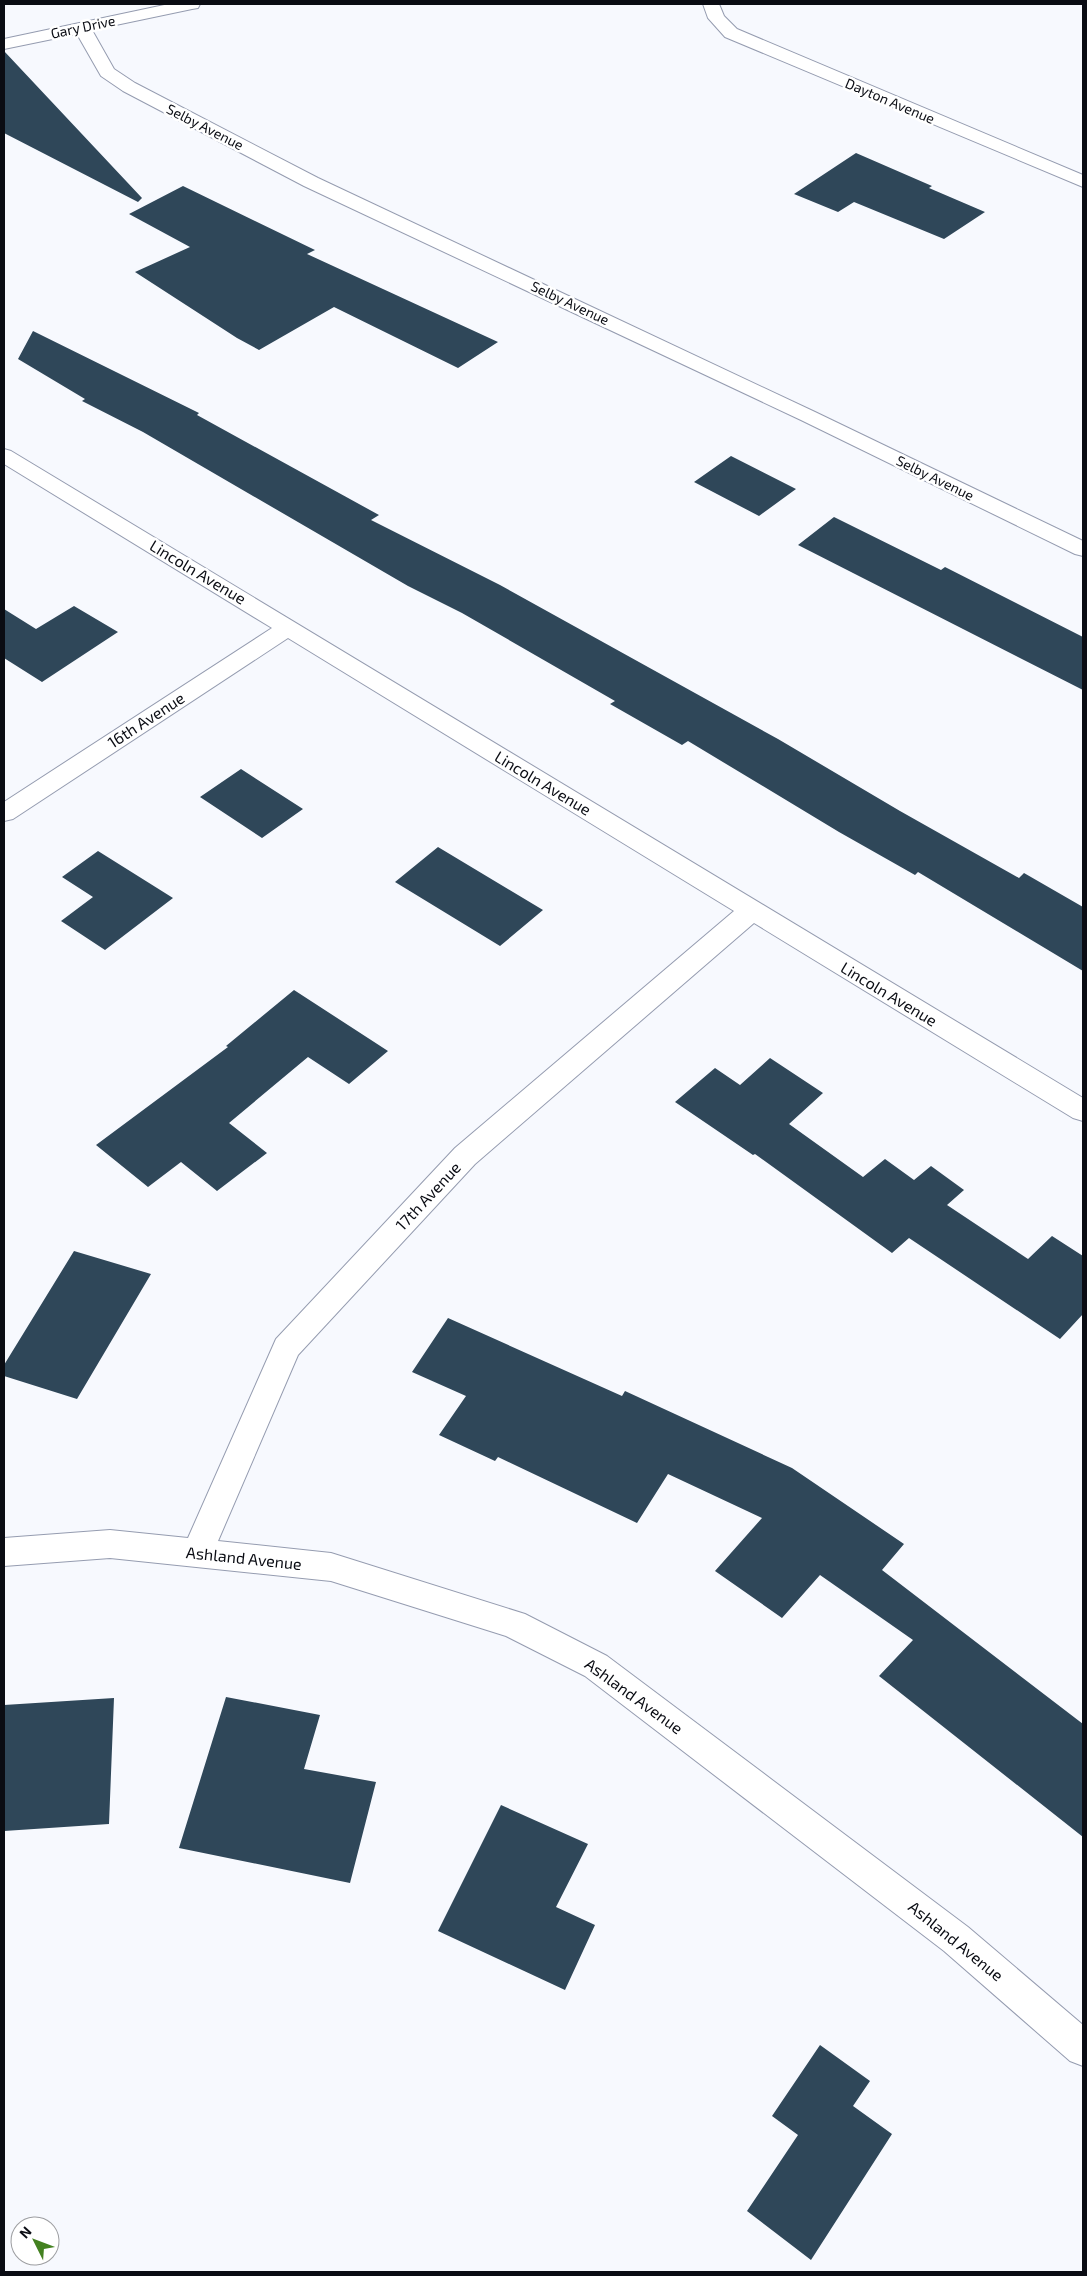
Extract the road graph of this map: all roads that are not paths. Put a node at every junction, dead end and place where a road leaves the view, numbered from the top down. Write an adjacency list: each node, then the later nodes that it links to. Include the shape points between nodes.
1 (192, 4): 3 (street, Gary Drive)
2 (711, 4): 5 (street, Dayton Avenue, via 716,18 731,33)
3 (82, 27): 4 (street, Gary Drive); 7 (street, Selby Avenue, via 107,72 129,87 311,182)
4 (4, 44)
5 (1083, 182)
6 (4, 455): 8 (street, Lincoln Avenue)
7 (1083, 549)
8 (289, 627): 9 (street, 16th Avenue); 10 (street, Lincoln Avenue)
9 (4, 813)
10 (752, 910): 11 (street, Lincoln Avenue); 13 (street, 17th Avenue, via 465,1156 286,1348)
11 (1083, 1111)
12 (4, 1552): 13 (street, Ashland Avenue, via 110,1544)
13 (197, 1553): 14 (street, Ashland Avenue, via 331,1567 514,1624 596,1666 956,1939)
14 (1083, 2048)

